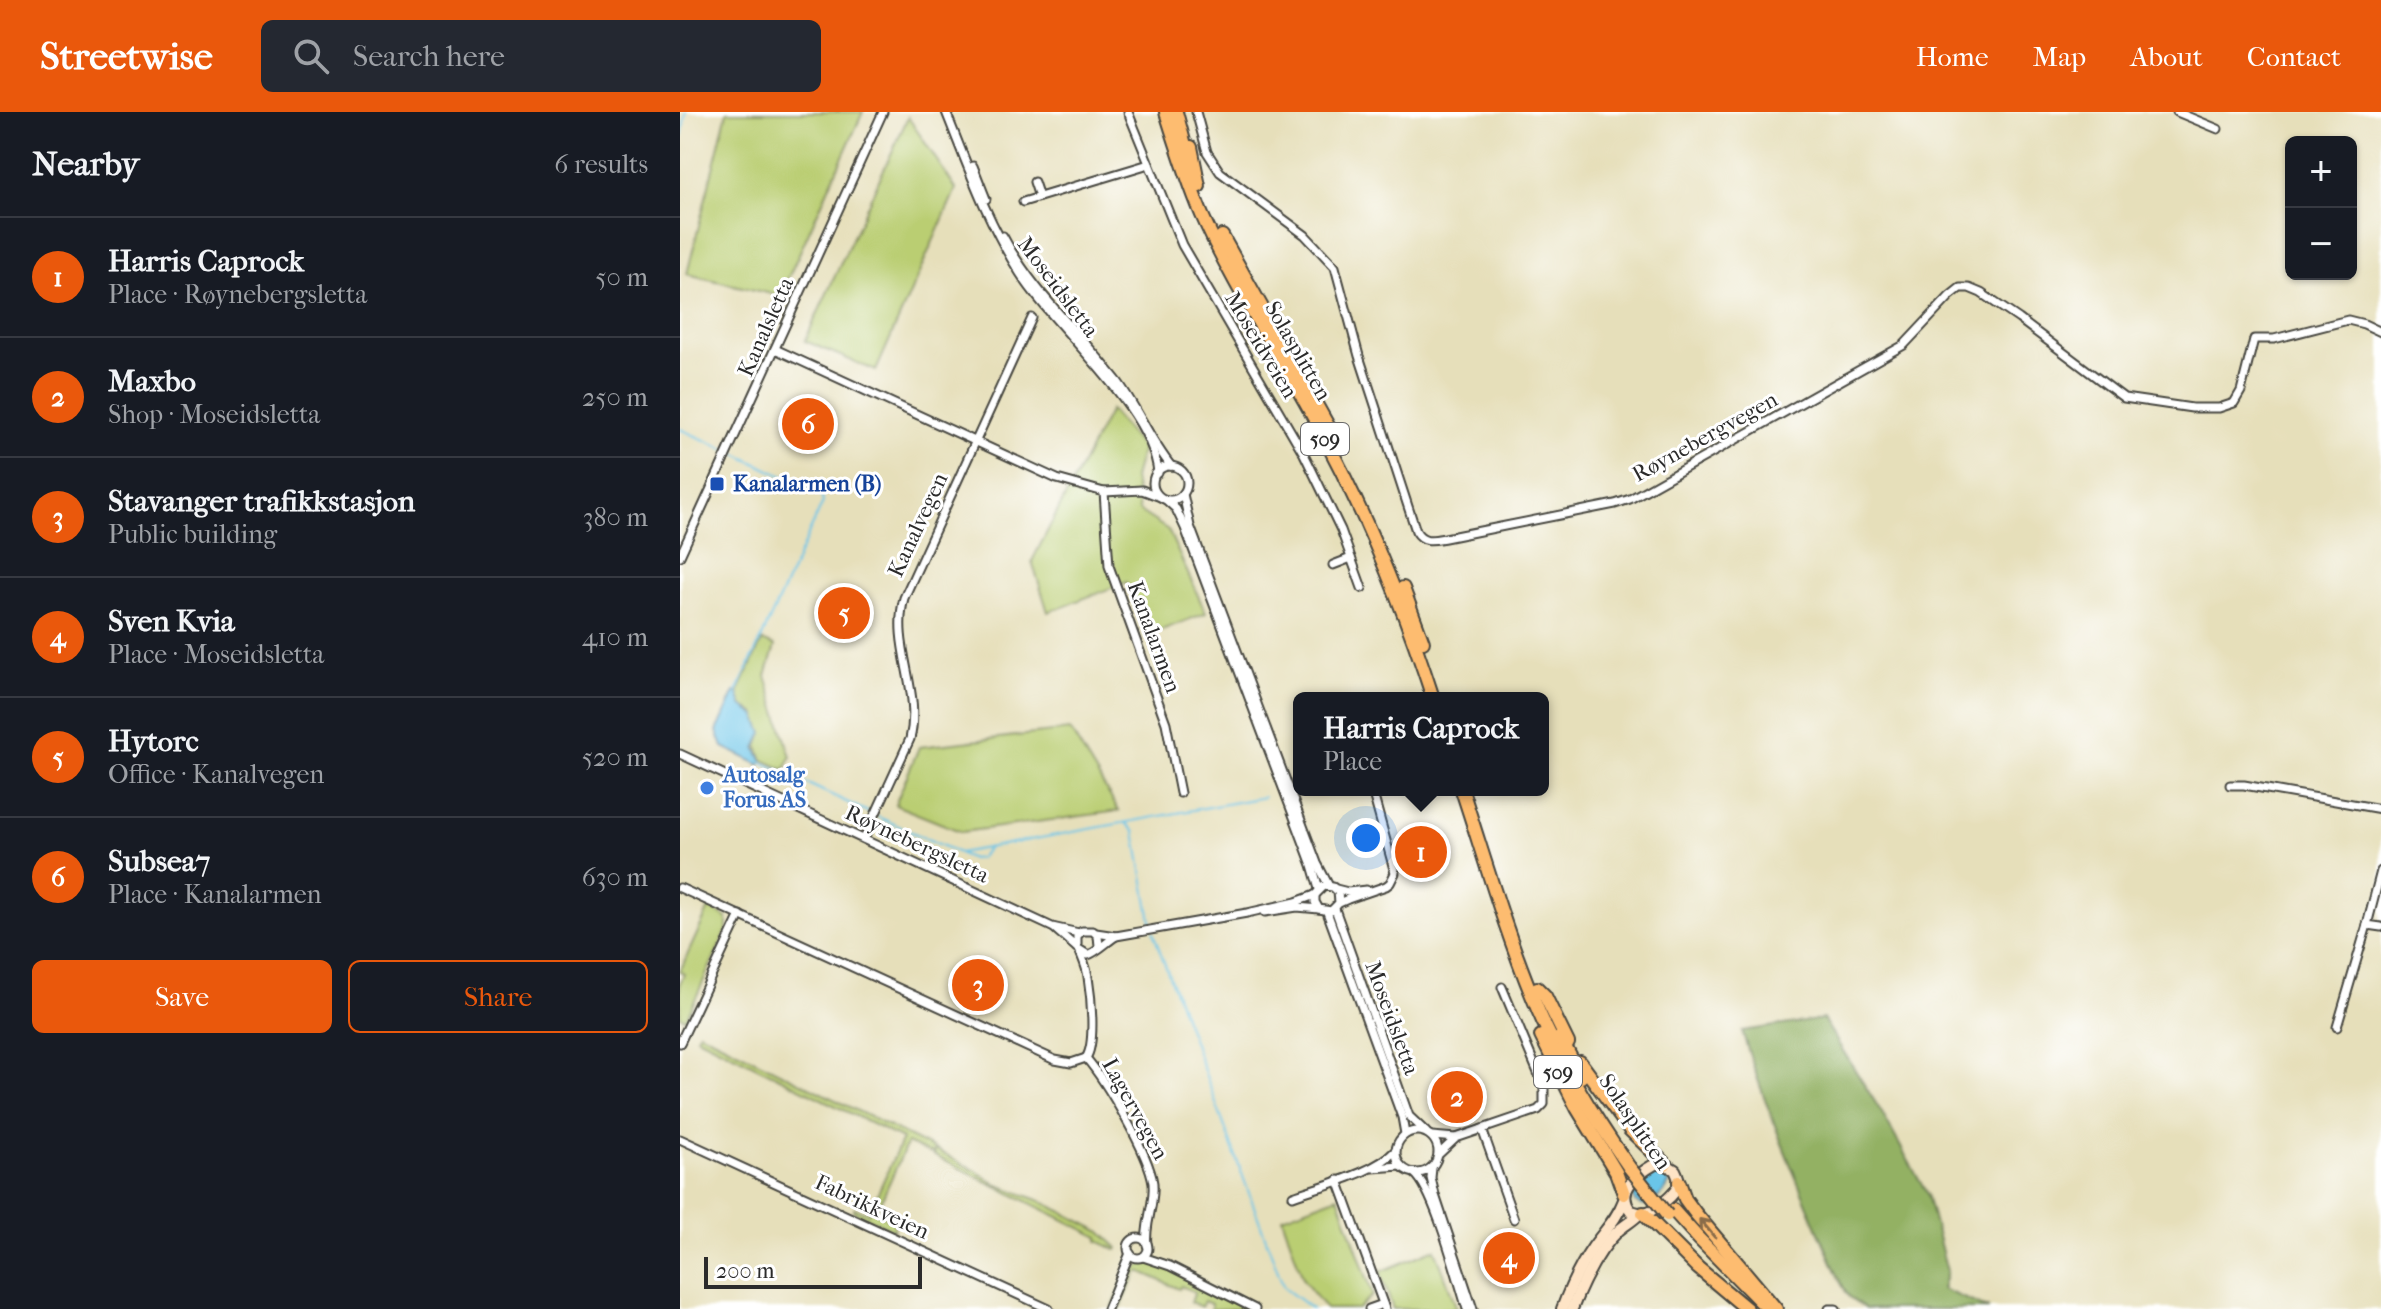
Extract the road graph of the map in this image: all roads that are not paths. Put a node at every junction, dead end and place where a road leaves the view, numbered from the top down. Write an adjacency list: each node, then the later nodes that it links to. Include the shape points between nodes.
1 (883, 112): 17 (street, Kanalsletta)
2 (949, 112): 19 (street, Moseidsletta, via 1007,243 1049,305 1119,384); 20 (street, Moseidsletta, via 1003,246 1133,414 1149,440)
3 (1128, 112): 10 (street, Moseidveien)
4 (1166, 112): 29 (highway, Solasplitten / 509, via 1215,241 1367,522)
5 (1176, 112): 12 (highway, Solasplitten / 509)
6 (1184, 112): 12 (highway, 509)
7 (1196, 112): 16 (street, Røynebergvegen, via 1207,152 1220,172 1305,235 1335,267 1416,531 1427,540 1630,499 1904,345 1960,288 1981,293 2124,398 2179,407 2234,403 2254,339 2348,320)
8 (2177, 112): 9 (street)
9 (2218, 129)
10 (1149, 164): 13 (street); 26 (street, Moseidveien, via 1182,245 1304,454)
11 (1034, 182): 13 (street)
12 (1199, 186): 30 (highway, Solasplitten / 509, via 1228,250 1368,505)
13 (1039, 197): 14 (street)
14 (1023, 202)
15 (1032, 318): 18 (street)
16 (2381, 332)
17 (775, 349): 18 (street); 25 (street, Kanalsletta)
18 (975, 442): 22 (street, via 1057,479); 38 (street, Kanalvegen, via 904,598 900,634 914,725)
19 (1171, 466): 20 (street); 23 (street, via 1186,476)
20 (1156, 476): 21 (street); 24 (street, via 1154,488)
21 (1135, 491): 22 (street); 24 (street)
22 (1104, 492): 33 (street, Kanalarmen, via 1109,566 1166,723)
23 (1183, 494): 24 (street); 40 (street, via 1255,702 1317,863)
24 (1162, 498): 43 (street, via 1176,509 1185,528 1312,865)
25 (680, 556)
26 (1351, 558): 27 (street); 28 (street, Moseidveien)
27 (1333, 565)
28 (1362, 588)
29 (1431, 692)
30 (1439, 692)
31 (680, 754): 38 (street, Røynebergsletta)
32 (2230, 785): 37 (street)
33 (1180, 793)
34 (1374, 796): 42 (street, via 1395,873 1390,883)
35 (1464, 796): 53 (highway, Solasplitten / 509)
36 (1472, 796): 58 (highway, Solasplitten / 509)
37 (2381, 809)
38 (864, 839): 48 (street, Røynebergsletta)
39 (2381, 871): 47 (street)
40 (1332, 887): 42 (street); 43 (street); 44 (street, via 1340,896)
41 (680, 888): 46 (street)
42 (1376, 890): 44 (street)
43 (1317, 892): 44 (street, via 1315,902); 45 (street)
44 (1330, 908): 45 (street); 63 (street, Moseidsletta); 64 (street, Moseidsletta, via 1409,1116)
45 (1247, 913): 52 (street)
46 (740, 915): 60 (street); 61 (street, via 1055,1060 1071,1063)
47 (2367, 925): 49 (street); 59 (street)
48 (1052, 927): 50 (street, Røynebergsletta); 55 (street, Røynebergsletta)
49 (2381, 927)
50 (1079, 933): 51 (street); 55 (street)
51 (1096, 933): 52 (street); 54 (street)
52 (1116, 936): 54 (street)
53 (1512, 942): 68 (highway, 509, via 1537,1025); 70 (highway, Solasplitten / 509, via 1562,1059)
54 (1097, 949): 55 (street, via 1088,955); 56 (street, Lagervegen)
55 (1079, 950): 56 (street, Lagervegen)
56 (1088, 974): 61 (street, Lagervegen, via 1092,1036)
57 (1502, 987): 62 (street, via 1546,1095 1538,1110)
58 (1537, 988): 70 (highway, Solasplitten / 509, via 1569,1056); 71 (highway, 509, via 1591,1077 1630,1130)
59 (2337, 1027)
60 (680, 1043)
61 (1086, 1058): 82 (street, Lagervegen, via 1146,1161 1153,1183)
62 (1482, 1129): 65 (street); 83 (street)
63 (1405, 1134): 64 (street); 67 (street)
64 (1429, 1134): 65 (street); 69 (street)
65 (1456, 1138): 69 (street)
66 (680, 1139): 92 (street, Fabrikkveien)
67 (1396, 1150): 72 (street); 73 (street)
68 (1602, 1151): 79 (highway, 509); 84 (street, via 1618,1194)
69 (1439, 1154): 74 (street)
70 (1632, 1164): 81 (highway, Solasplitten / 509, bridge)
71 (1665, 1164): 77 (street, via 1675,1170); 79 (street, via 1651,1166 1630,1183)
72 (1401, 1166): 73 (street); 75 (street)
73 (1371, 1168): 76 (street)
74 (1432, 1168): 75 (street); 96 (street, via 1435,1195)
75 (1414, 1173): 96 (street, via 1430,1197)
76 (1338, 1180): 78 (street); 91 (street)
77 (1679, 1182): 80 (street, via 1672,1194); 102 (highway, one-way to 77, via 1696,1214)
78 (1293, 1196)
79 (1624, 1197): 80 (street, via 1631,1211); 84 (street)
80 (1642, 1213): 98 (street, via 1610,1241); 99 (highway)
81 (1670, 1213): 100 (highway, Solasplitten / 509); 101 (highway, Solasplitten / 509)
82 (1150, 1215): 85 (street); 86 (street, Lagervegen)
83 (1514, 1219)
84 (1607, 1228): 97 (street, via 1583,1262)
85 (1133, 1240): 86 (street, via 1141,1239); 87 (street)
86 (1148, 1247): 88 (street); 89 (street)
87 (1130, 1253): 88 (street); 90 (street)
88 (1141, 1258): 89 (street); 90 (street)
89 (1170, 1266): 94 (street)
90 (1118, 1285): 93 (street)
91 (1384, 1306): 95 (street)
92 (1049, 1309)
93 (1107, 1309)
94 (1255, 1309)
95 (1369, 1309)
96 (1470, 1309)
97 (1562, 1309)
98 (1572, 1309)
99 (1747, 1309)
100 (1755, 1309)
101 (1769, 1309)
102 (1776, 1309)
103 (1829, 1309): 104 (street)
104 (1836, 1309)

